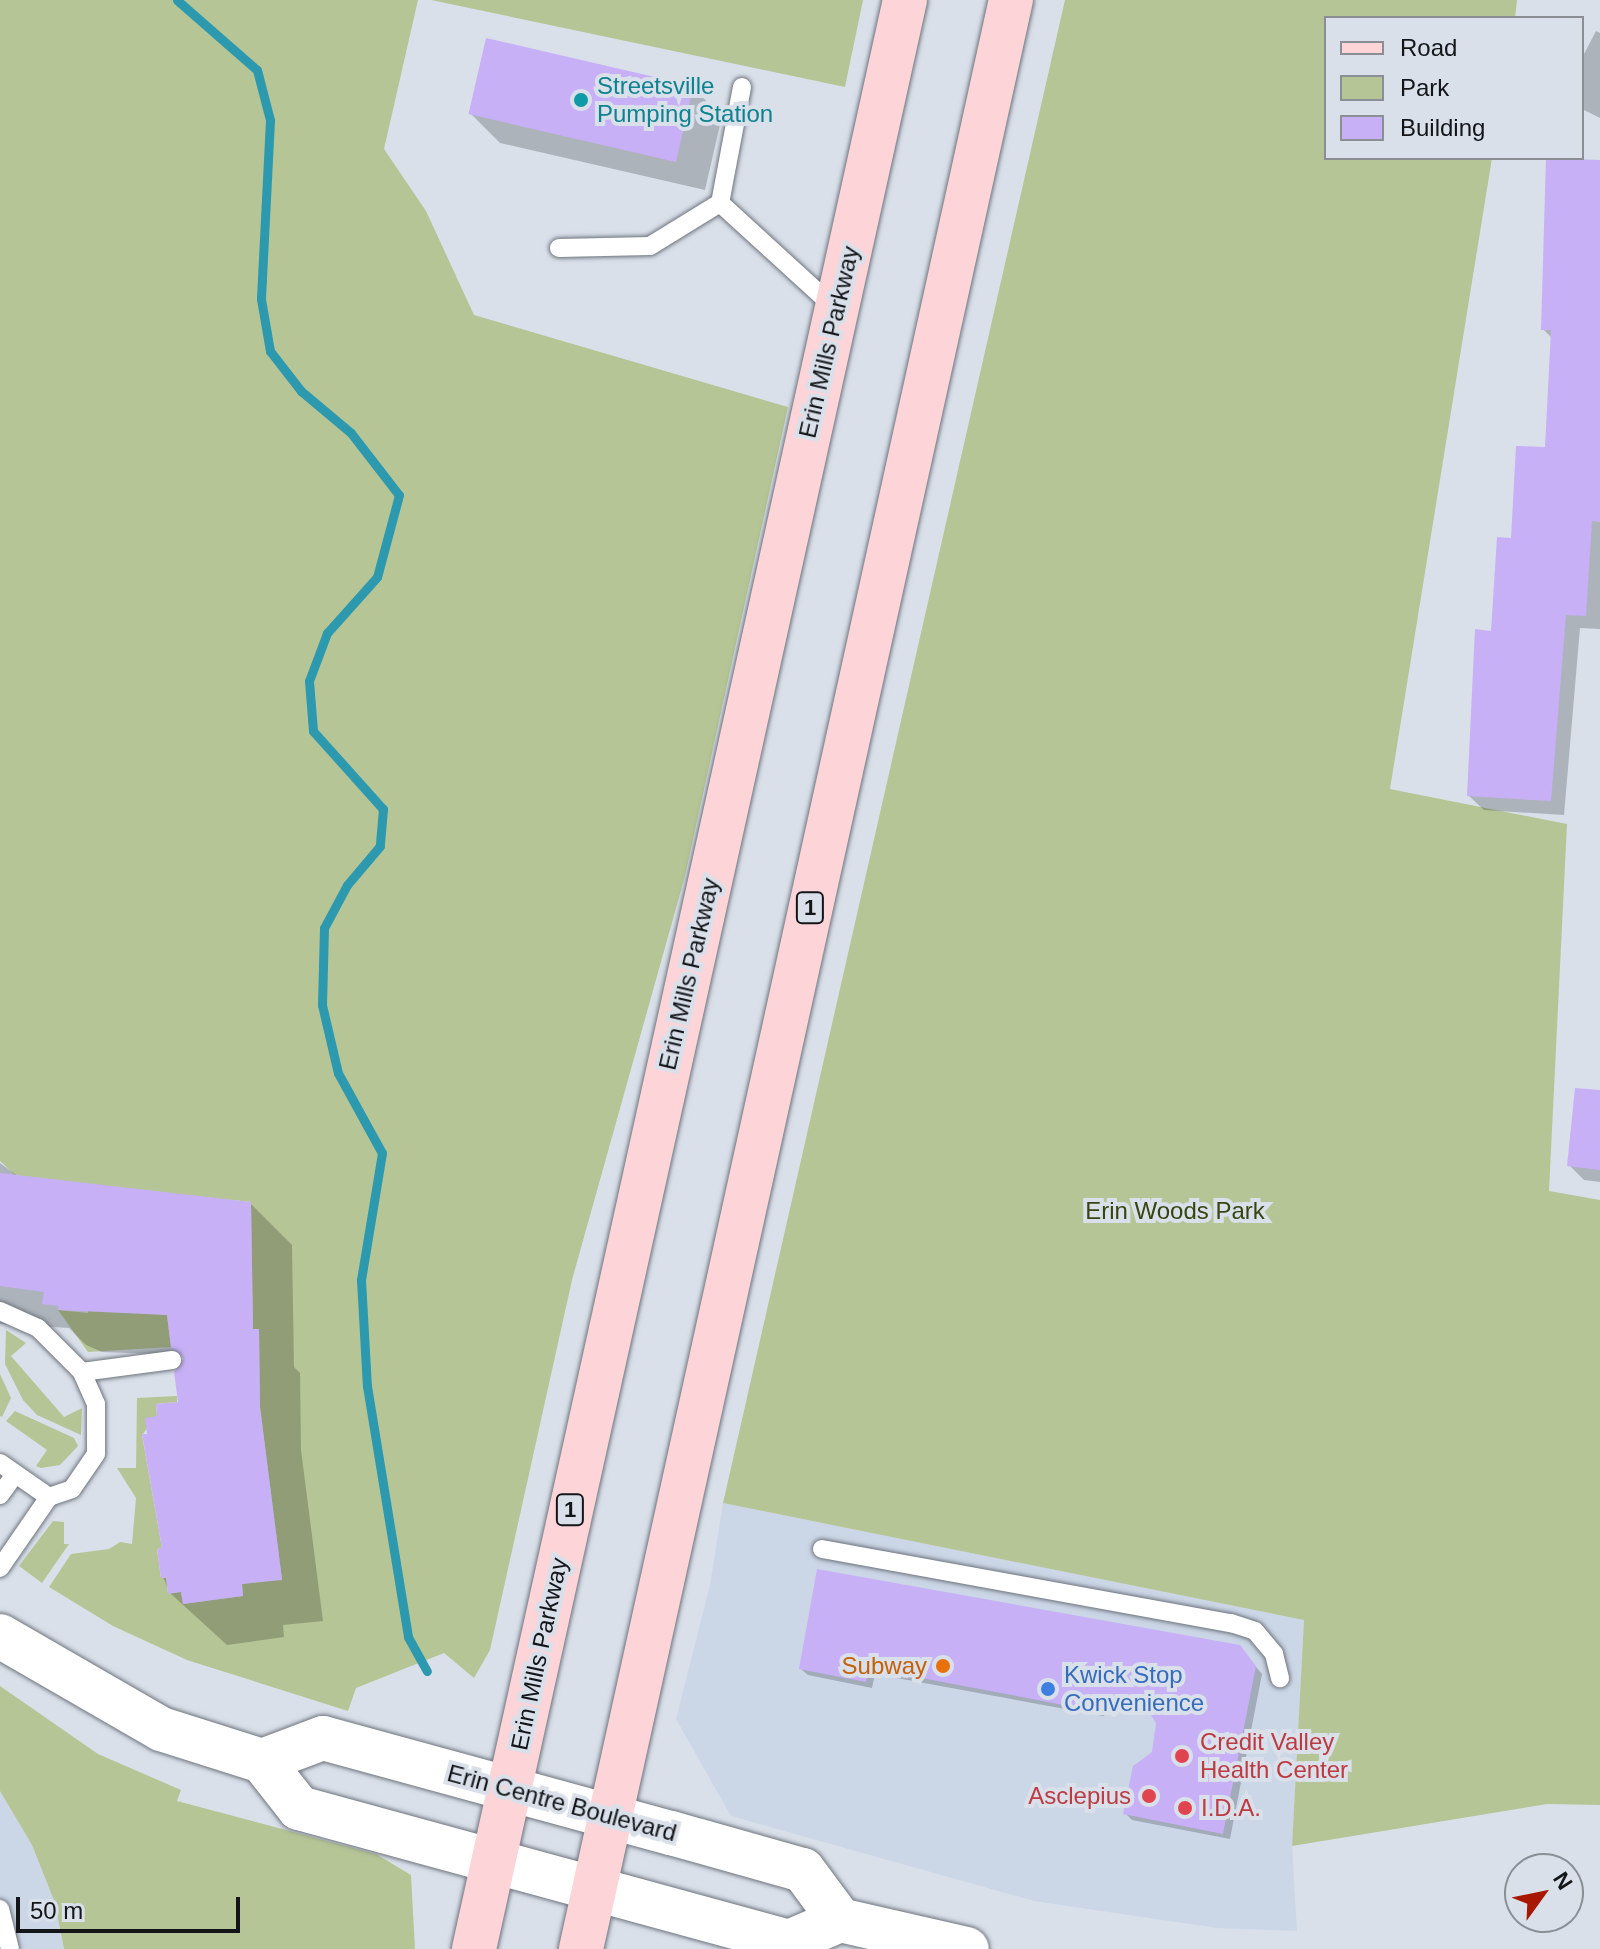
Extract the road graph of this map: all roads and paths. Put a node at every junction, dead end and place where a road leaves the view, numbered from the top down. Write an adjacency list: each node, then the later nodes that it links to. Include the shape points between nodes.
1 (905, 0): 6 (main road, Erin Mills Parkway / 1)
2 (1011, 0): 19 (main road, 1)
3 (742, 87): 4 (lane)
4 (720, 203): 5 (lane, via 650,246); 6 (lane)
5 (559, 248)
6 (837, 309): 18 (main road, Erin Mills Parkway / 1)
7 (0, 1311): 9 (lane, via 38,1328)
8 (172, 1360): 9 (lane)
9 (82, 1372): 12 (lane, via 96,1404 96,1454 72,1489)
10 (7, 1468): 11 (lane); 12 (lane)
11 (0, 1495)
12 (49, 1497): 14 (lane)
13 (822, 1549): 16 (lane, via 1231,1623 1255,1631 1274,1654)
14 (0, 1568)
15 (0, 1636): 17 (street, via 161,1729)
16 (1280, 1678)
17 (262, 1761): 18 (street, Erin Centre Boulevard, via 323,1738); 20 (street, via 299,1808)
18 (509, 1789): 19 (street, Erin Centre Boulevard); 20 (main road, Erin Mills Parkway / 1)
19 (613, 1817): 21 (main road, 1); 23 (street, Erin Centre Boulevard, via 803,1870)
20 (494, 1861): 21 (street); 25 (main road, Erin Mills Parkway / 1)
21 (595, 1889): 23 (street, via 789,1942); 26 (main road, 1)
22 (0, 1909): 24 (lane)
23 (840, 1920): 27 (street)
24 (10, 1949)
25 (474, 1949)
26 (581, 1949)
27 (967, 1949)

